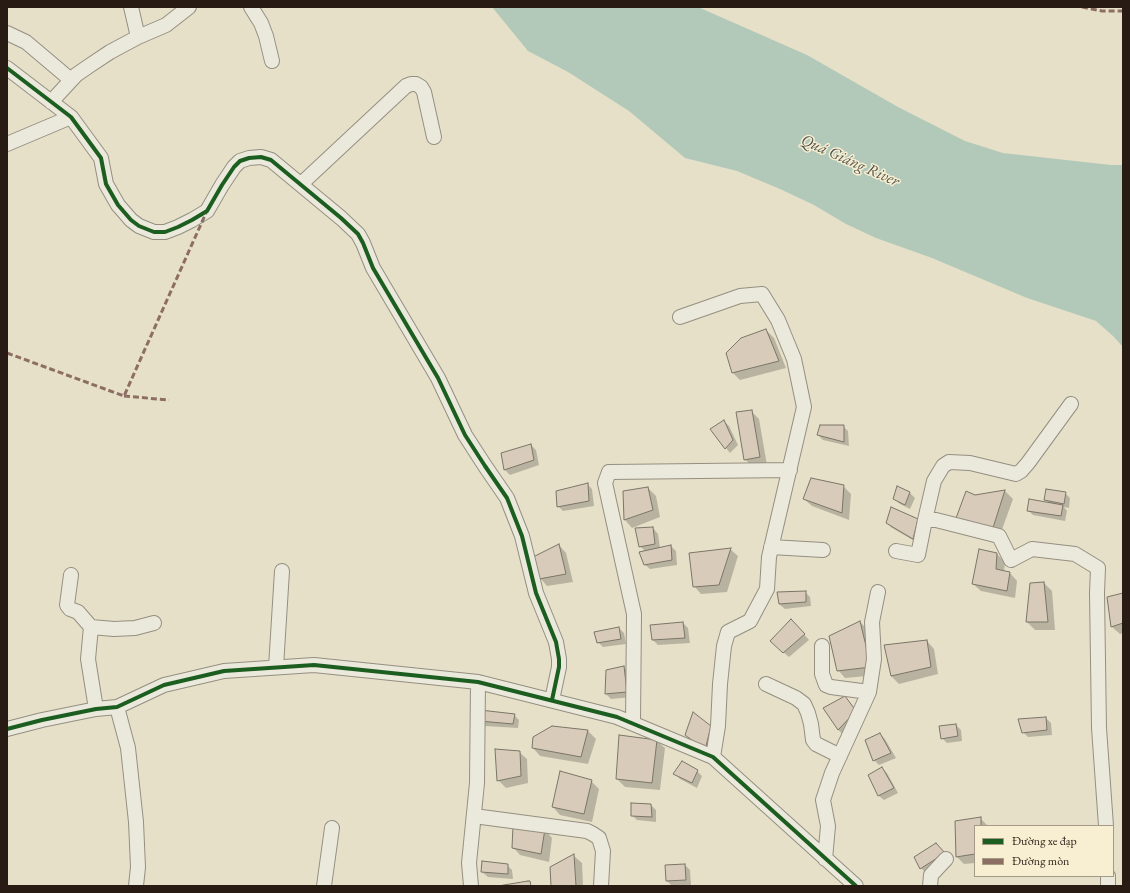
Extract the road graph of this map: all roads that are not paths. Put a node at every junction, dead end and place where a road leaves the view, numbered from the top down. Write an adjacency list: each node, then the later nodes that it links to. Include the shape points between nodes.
1 (131, 7): 5 (street)
2 (189, 7): 5 (street, via 166,25)
3 (251, 7): 6 (street, via 261,23)
4 (7, 33): 8 (street, via 26,42)
5 (138, 37): 8 (street, via 110,52)
6 (272, 61)
7 (7, 68): 9 (street)
8 (72, 80): 9 (street)
9 (51, 102): 10 (street)
10 (71, 117): 12 (street); 13 (street, via 101,158 106,184 118,204 131,220 154,232 164,232 178,227 207,211 234,167 240,161 249,158 261,157 271,160)
11 (434, 137): 13 (street, via 424,92 421,87 411,84)
12 (7, 144)
13 (301, 184): 31 (street, via 358,234 372,268 438,378 465,434 507,498 522,536 536,593 556,642 559,667)
14 (680, 317): 16 (street, via 740,296 762,294 778,320 794,358 804,407)
15 (1071, 404): 17 (street, via 1028,463 1016,474 970,462 949,462 934,480)
16 (790, 470): 18 (street); 34 (street, via 609,472 605,483 634,614)
17 (925, 520): 20 (street, via 918,555); 39 (street, via 936,520 999,536 1011,560 1032,549 1075,554 1098,568 1099,728)
18 (771, 547): 19 (street); 37 (street, via 767,589 750,621 728,632 726,639)
19 (823, 550)
20 (896, 551)
21 (282, 571): 27 (street)
22 (71, 576): 25 (street, via 67,605 78,612)
23 (878, 592): 30 (street, via 872,622 874,658)
24 (154, 623): 25 (street, via 135,628)
25 (91, 627): 33 (street, via 88,659)
26 (822, 646): 30 (street, via 822,674 826,685)
27 (276, 667): 28 (street, via 314,665); 32 (street, via 224,671 164,685)
28 (478, 682): 31 (street); 38 (street, via 477,784)
29 (766, 684): 36 (street, via 804,704 813,740)
30 (869, 692): 36 (street)
31 (552, 700): 34 (street)
32 (117, 707): 33 (street); 43 (street, via 128,748 136,830)
33 (96, 709): 35 (street)
34 (633, 724): 37 (street)
35 (7, 729)
36 (840, 756): 41 (street, via 823,800 828,826)
37 (713, 757): 41 (street)
38 (474, 816): 45 (street, via 469,863); 46 (street, via 587,831 593,834 599,838 603,851)
39 (1106, 825)
40 (332, 828): 44 (street)
41 (825, 859): 47 (street)
42 (946, 859): 48 (street, via 931,875)
43 (136, 886)
44 (324, 886)
45 (471, 886)
46 (601, 886)
47 (856, 886)
48 (930, 886)

